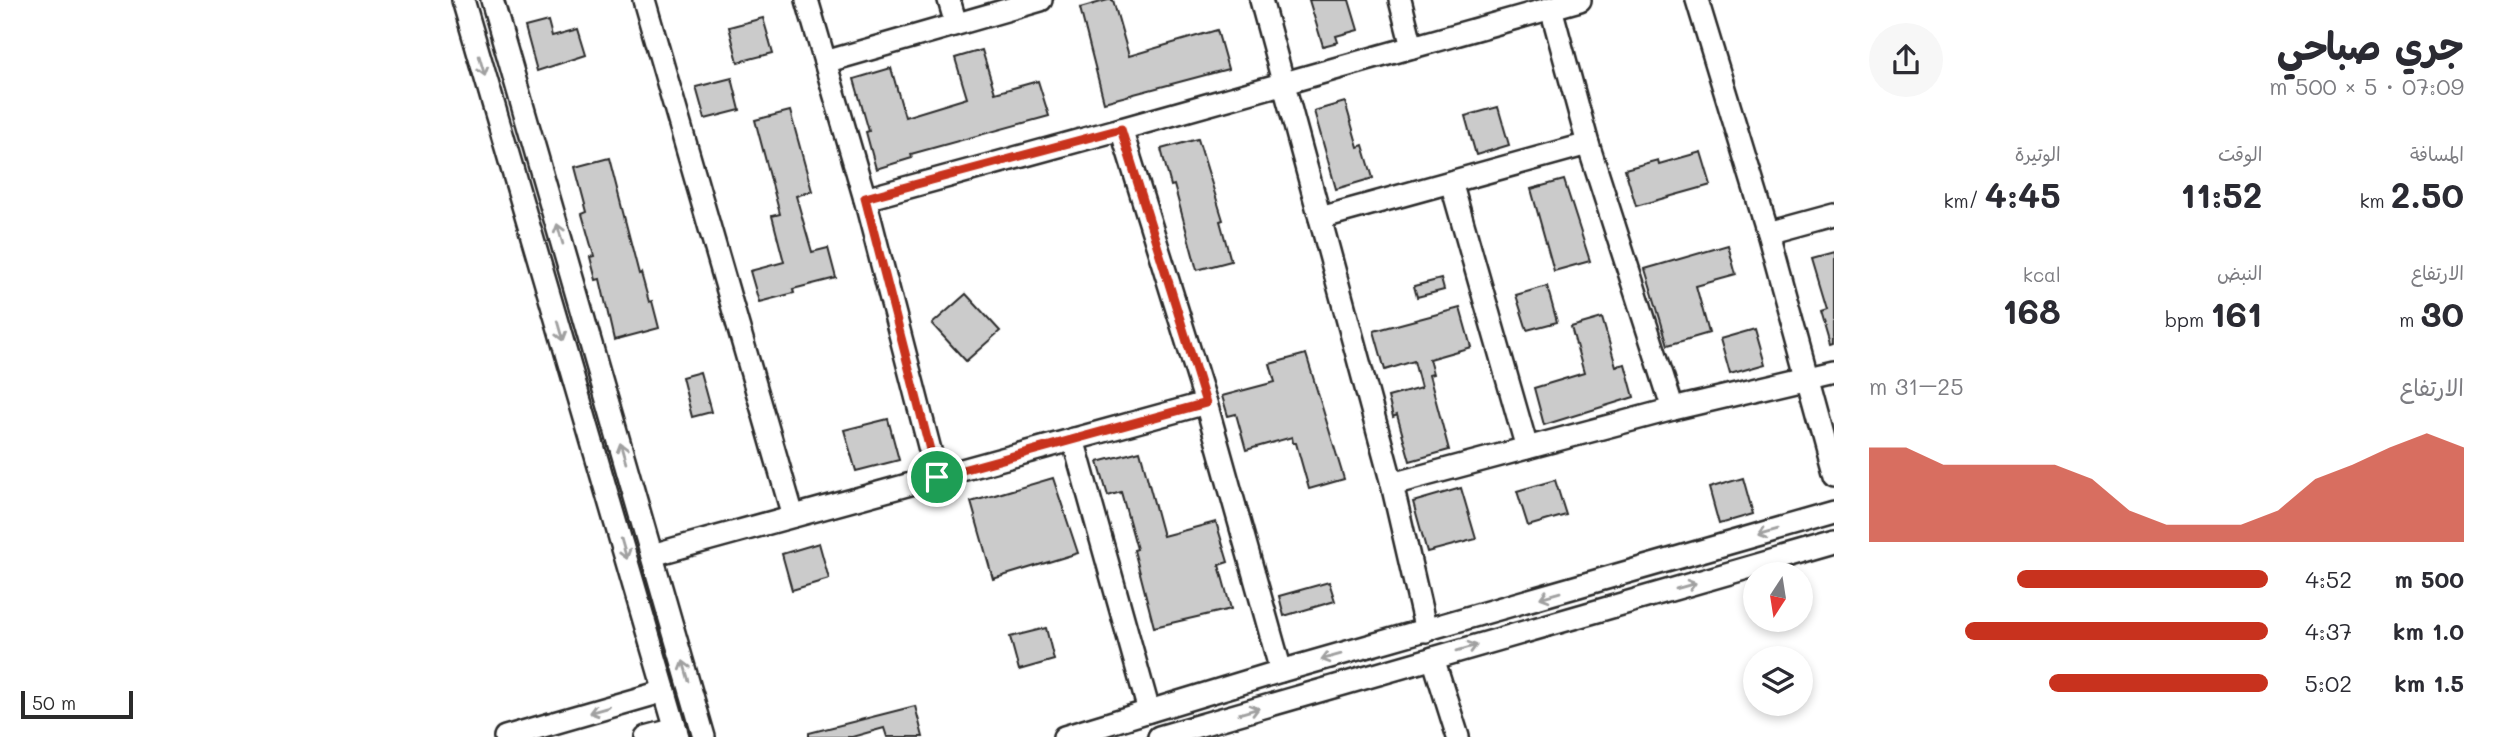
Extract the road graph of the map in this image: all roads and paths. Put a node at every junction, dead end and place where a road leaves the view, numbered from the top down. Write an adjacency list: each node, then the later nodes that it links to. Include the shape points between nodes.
1 (463, 0): 39 (street, one-way to 39)
2 (644, 0): 33 (street)
3 (807, 0): 14 (street)
4 (949, 0): 12 (street)
5 (1041, 0): 12 (street)
6 (1261, 0): 15 (street)
7 (1400, 0): 13 (street)
8 (1580, 0): 11 (street)
9 (1697, 0): 22 (street)
10 (500, 2): 35 (street, one-way to 10)
11 (1550, 8): 13 (street); 17 (street)
12 (956, 24): 14 (street)
13 (1412, 47): 15 (street)
14 (825, 62): 19 (street)
15 (1283, 83): 16 (street); 21 (street)
16 (1121, 129): 19 (street); 25 (street)
17 (1588, 144): 18 (street); 26 (street)
18 (1451, 182): 21 (street); 28 (street)
19 (865, 198): 30 (street)
20 (1834, 215): 22 (street)
21 (1320, 218): 31 (street)
22 (1768, 233): 24 (street)
23 (1834, 371): 24 (street)
24 (1808, 378): 26 (street); 29 (street)
25 (1206, 403): 27 (street); 38 (street)
26 (1673, 409): 28 (street)
27 (1073, 439): 30 (street); 40 (street)
28 (1527, 448): 31 (street)
29 (1834, 475)
30 (937, 477): 33 (street)
31 (1392, 484): 36 (street)
32 (1834, 513): 36 (street, one-way to 36)
33 (793, 516): 35 (street)
34 (1834, 543): 37 (street, one-way to 34)
35 (653, 555): 44 (street, one-way to 35)
36 (1426, 631): 38 (street, one-way to 38)
37 (1433, 658): 46 (street, one-way to 37); 47 (street)
38 (1281, 671): 40 (street)
39 (665, 691): 41 (street); 42 (street, one-way to 42)
40 (1149, 711): 45 (street)
41 (677, 733): 43 (street)
42 (505, 737)
43 (646, 737)
44 (704, 737)
45 (1064, 737)
46 (1159, 737)
47 (1458, 737)

